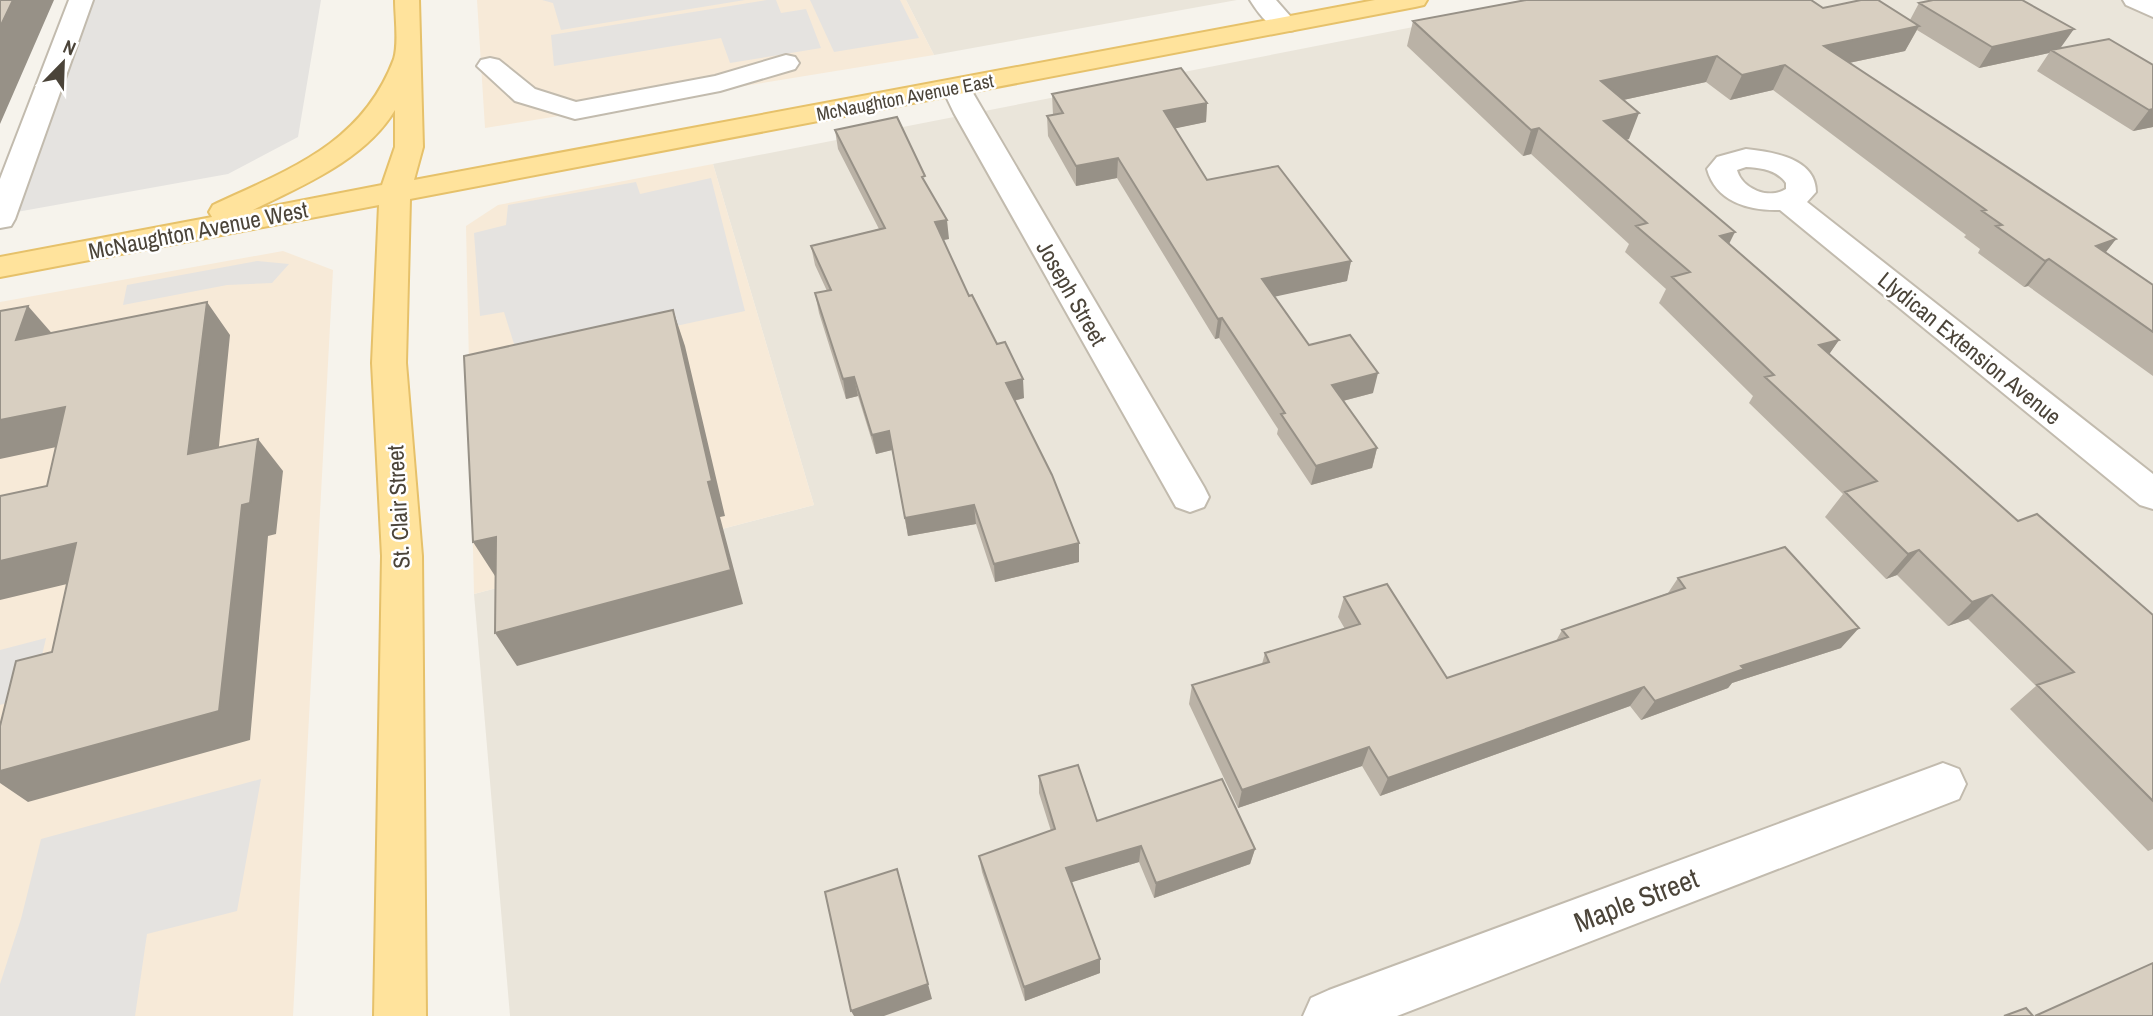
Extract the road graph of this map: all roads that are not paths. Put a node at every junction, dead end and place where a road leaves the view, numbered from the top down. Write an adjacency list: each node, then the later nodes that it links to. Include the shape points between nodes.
1 (81, 0): 14 (street)
2 (407, 0): 8 (main road, St. Clair Street)
3 (1262, 0): 7 (street)
4 (1415, 0): 7 (main road, McNaughton Avenue East)
5 (2135, 0): 6 (street)
6 (2153, 10)
7 (1285, 25): 11 (main road, McNaughton Avenue East)
8 (408, 55): 12 (main road, St. Clair Street, via 409,147); 15 (main road, via 377,117 343,148)
9 (786, 62): 10 (street, via 720,83 575,111 526,95)
10 (490, 66)
11 (956, 88): 12 (main road, McNaughton Avenue East); 18 (street, Joseph Street)
12 (395, 193): 15 (main road, McNaughton Avenue West); 20 (main road, St. Clair Street, via 389,363 402,556)
13 (1787, 201): 17 (street, Llydican Extension Avenue)
14 (0, 219)
15 (178, 235): 16 (main road, McNaughton Avenue West)
16 (0, 267)
17 (2153, 495)
18 (1190, 497)
19 (1943, 784): 21 (street, Maple Street)
20 (400, 1016)
21 (1329, 1016)

